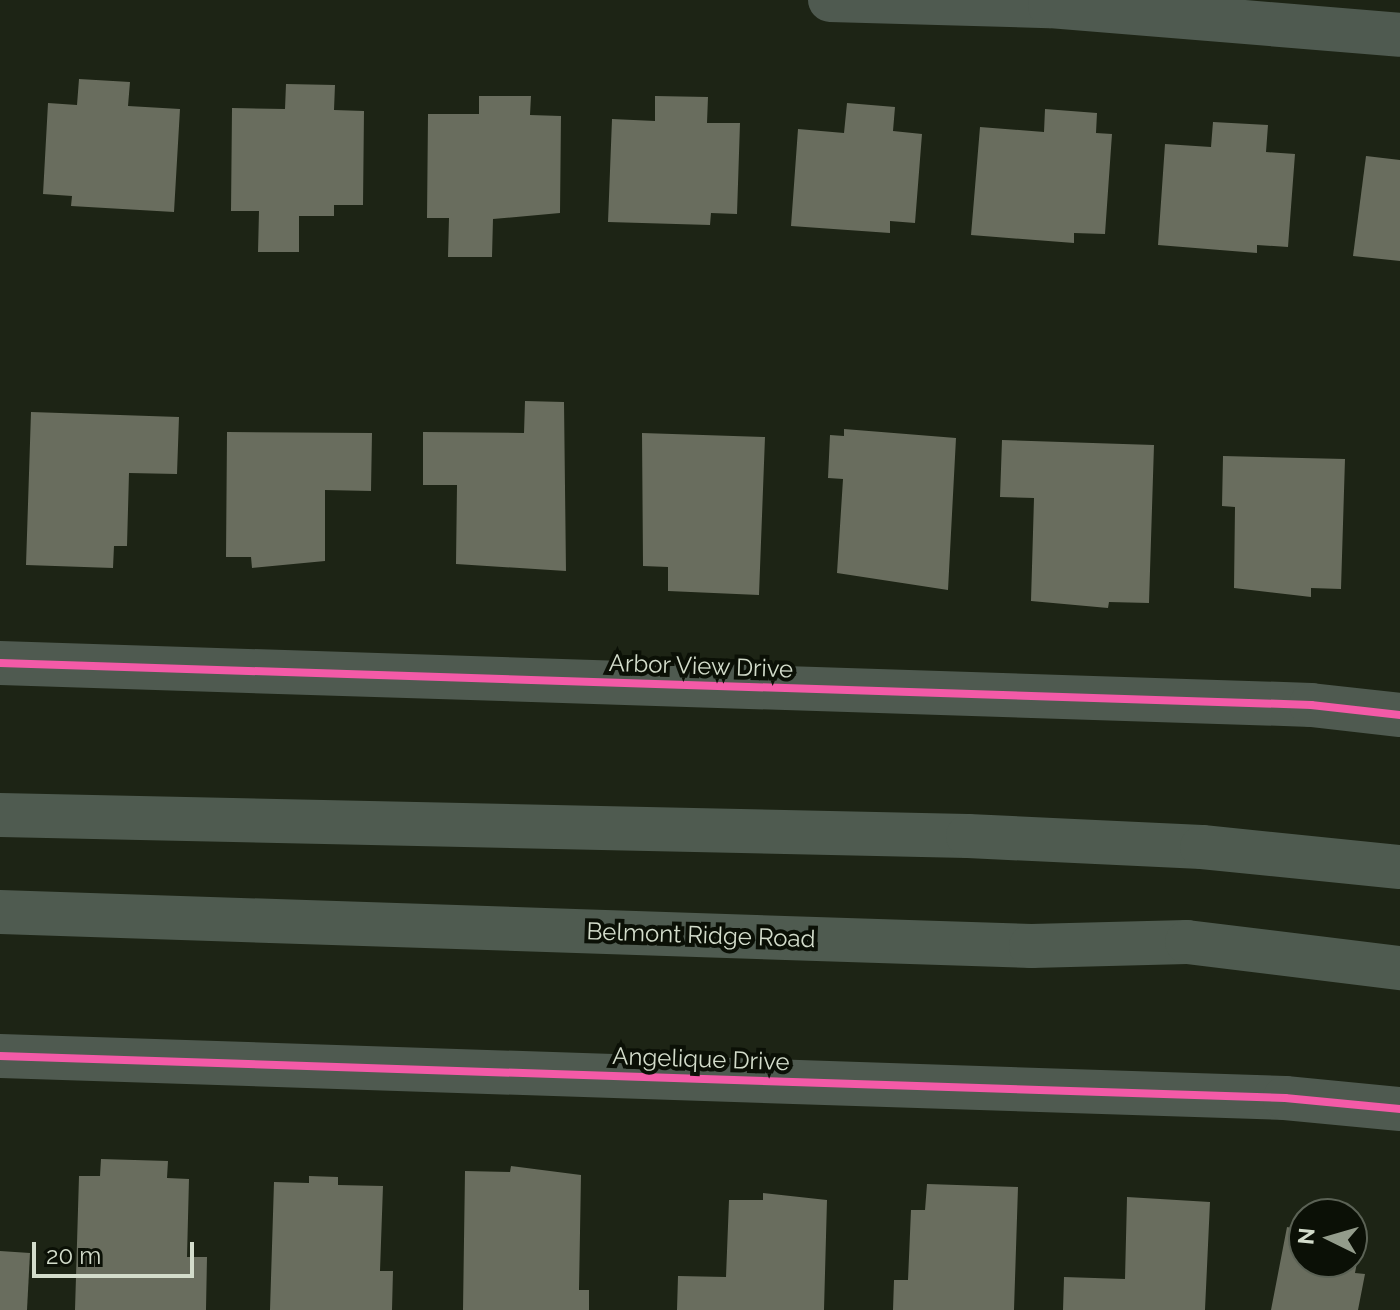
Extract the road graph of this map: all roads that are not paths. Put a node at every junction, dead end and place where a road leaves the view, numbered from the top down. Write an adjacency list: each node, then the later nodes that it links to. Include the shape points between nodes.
1 (830, 0): 2 (street, via 1050,6)
2 (1400, 35)
3 (0, 663): 4 (street, Arbor View Drive, via 1311,705)
4 (1400, 715)
5 (0, 815): 6 (main road, via 968,836 1202,847)
6 (1400, 867)
7 (0, 912): 8 (main road, Belmont Ridge Road, via 1031,946 1187,942)
8 (1400, 968)
9 (0, 1056): 10 (street, Angelique Drive, via 1270,1097)
10 (1400, 1109)

